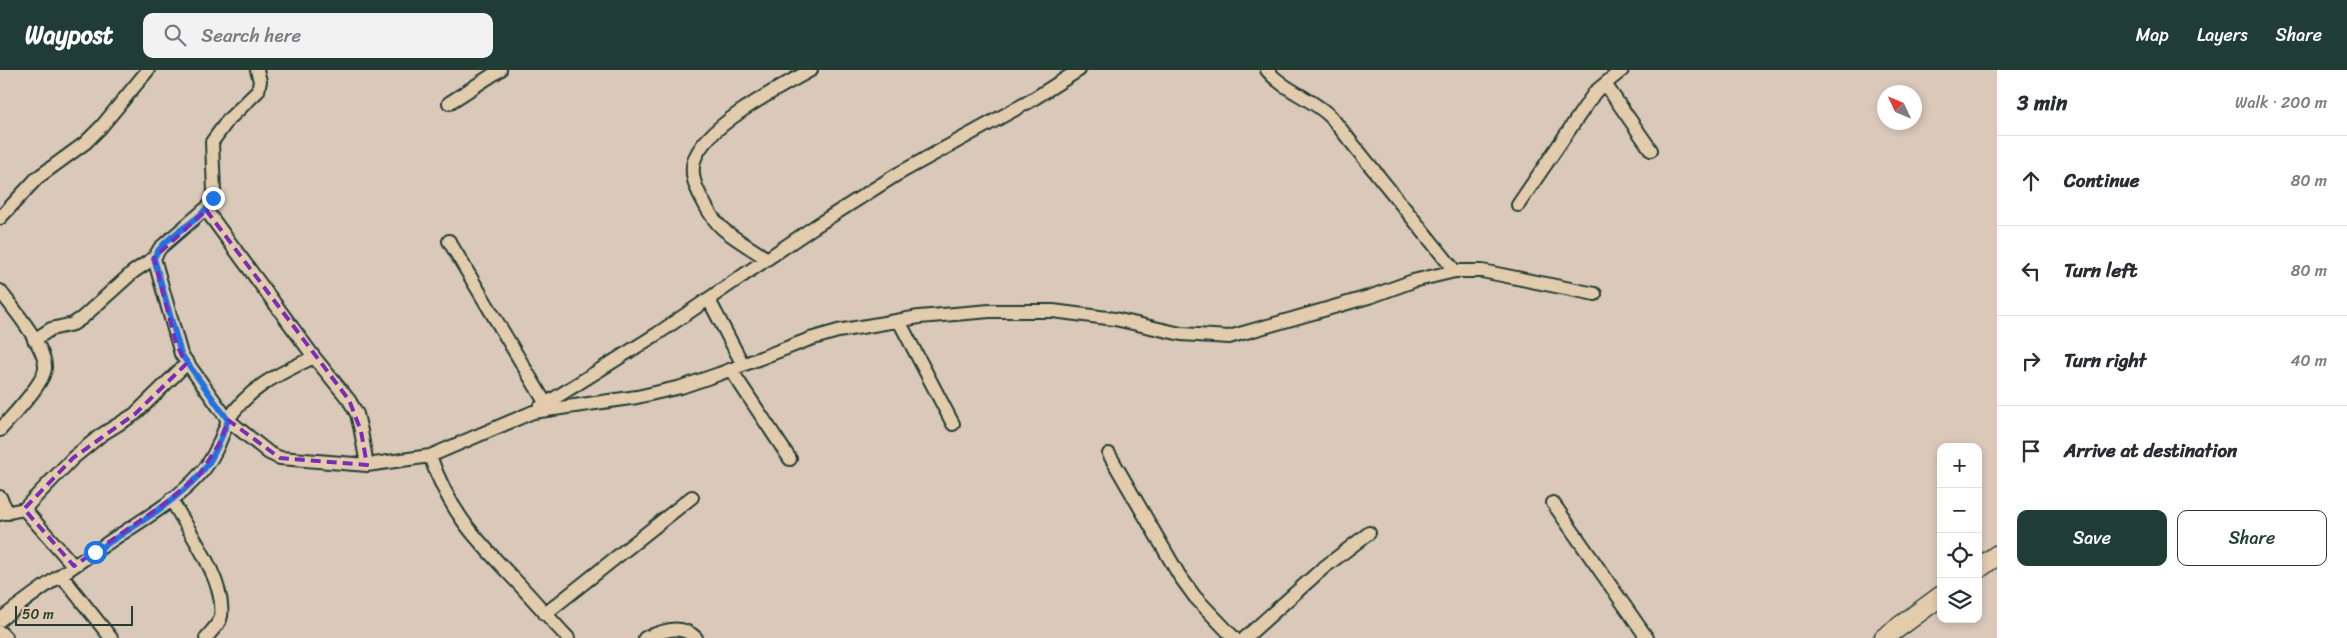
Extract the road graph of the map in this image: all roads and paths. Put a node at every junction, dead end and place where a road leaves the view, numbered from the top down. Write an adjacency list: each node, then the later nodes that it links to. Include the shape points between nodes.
1 (148, 70): 13 (street, via 85,143 37,178)
2 (257, 70): 12 (street, via 258,91 228,120 212,142 214,192)
3 (500, 70): 9 (street)
4 (811, 70): 16 (street, via 736,114 702,147 695,160 693,175 696,188 713,219)
5 (1078, 70): 16 (street, via 1030,101 896,175)
6 (1267, 70): 17 (street, via 1274,78 1319,105 1341,127)
7 (1622, 70): 8 (street)
8 (1605, 84): 10 (street); 11 (street, via 1595,92)
9 (449, 103)
10 (1651, 150)
11 (1518, 204)
12 (206, 210): 15 (street, via 160,248); 23 (street)
13 (0, 218)
14 (449, 241): 26 (street)
15 (154, 258): 22 (street, via 133,272 82,318 73,324 51,329); 24 (street, via 176,343)
16 (767, 259): 20 (street)
17 (1454, 271): 19 (street, via 1482,271); 21 (street, via 1229,337 1182,334 1115,319 1053,311 990,311)
18 (0, 291): 22 (street)
19 (1595, 294)
20 (709, 300): 25 (street); 26 (street)
21 (899, 321): 25 (street, via 838,330); 29 (street)
22 (34, 340): 30 (street, via 44,360 43,374)
23 (314, 357): 28 (street, via 256,388 244,397); 34 (street, via 340,387 357,414)
24 (186, 364): 28 (street); 39 (street, via 135,414 101,435 73,458)
25 (737, 367): 27 (street, via 681,386 637,396); 33 (street)
26 (546, 404): 27 (street)
27 (533, 412): 32 (street)
28 (228, 420): 34 (street, via 280,458); 37 (street, via 221,441 200,474)
29 (953, 424)
30 (0, 430)
31 (1108, 454): 56 (street, via 1179,576 1195,598)
32 (430, 456): 34 (street); 47 (street, via 440,483 462,522)
33 (790, 459)
34 (367, 465)
35 (692, 496): 47 (street)
36 (0, 497): 40 (street)
37 (171, 499): 43 (street); 52 (street, via 213,577 220,599 221,617)
38 (1553, 503): 58 (street)
39 (24, 509): 40 (street); 43 (street)
40 (4, 513)
41 (1369, 533): 57 (street, via 1322,569)
42 (1997, 555): 44 (street)
43 (74, 566): 45 (street)
44 (1982, 566)
45 (61, 575): 48 (street); 51 (street)
46 (1937, 599): 59 (street)
47 (545, 614): 53 (street)
48 (0, 620)
49 (0, 632): 50 (street)
50 (6, 638)
51 (111, 638)
52 (206, 638)
53 (568, 638)
54 (645, 638): 55 (street, via 682,628)
55 (696, 638)
56 (1234, 638)
57 (1245, 638)
58 (1647, 638)
59 (1884, 638)

